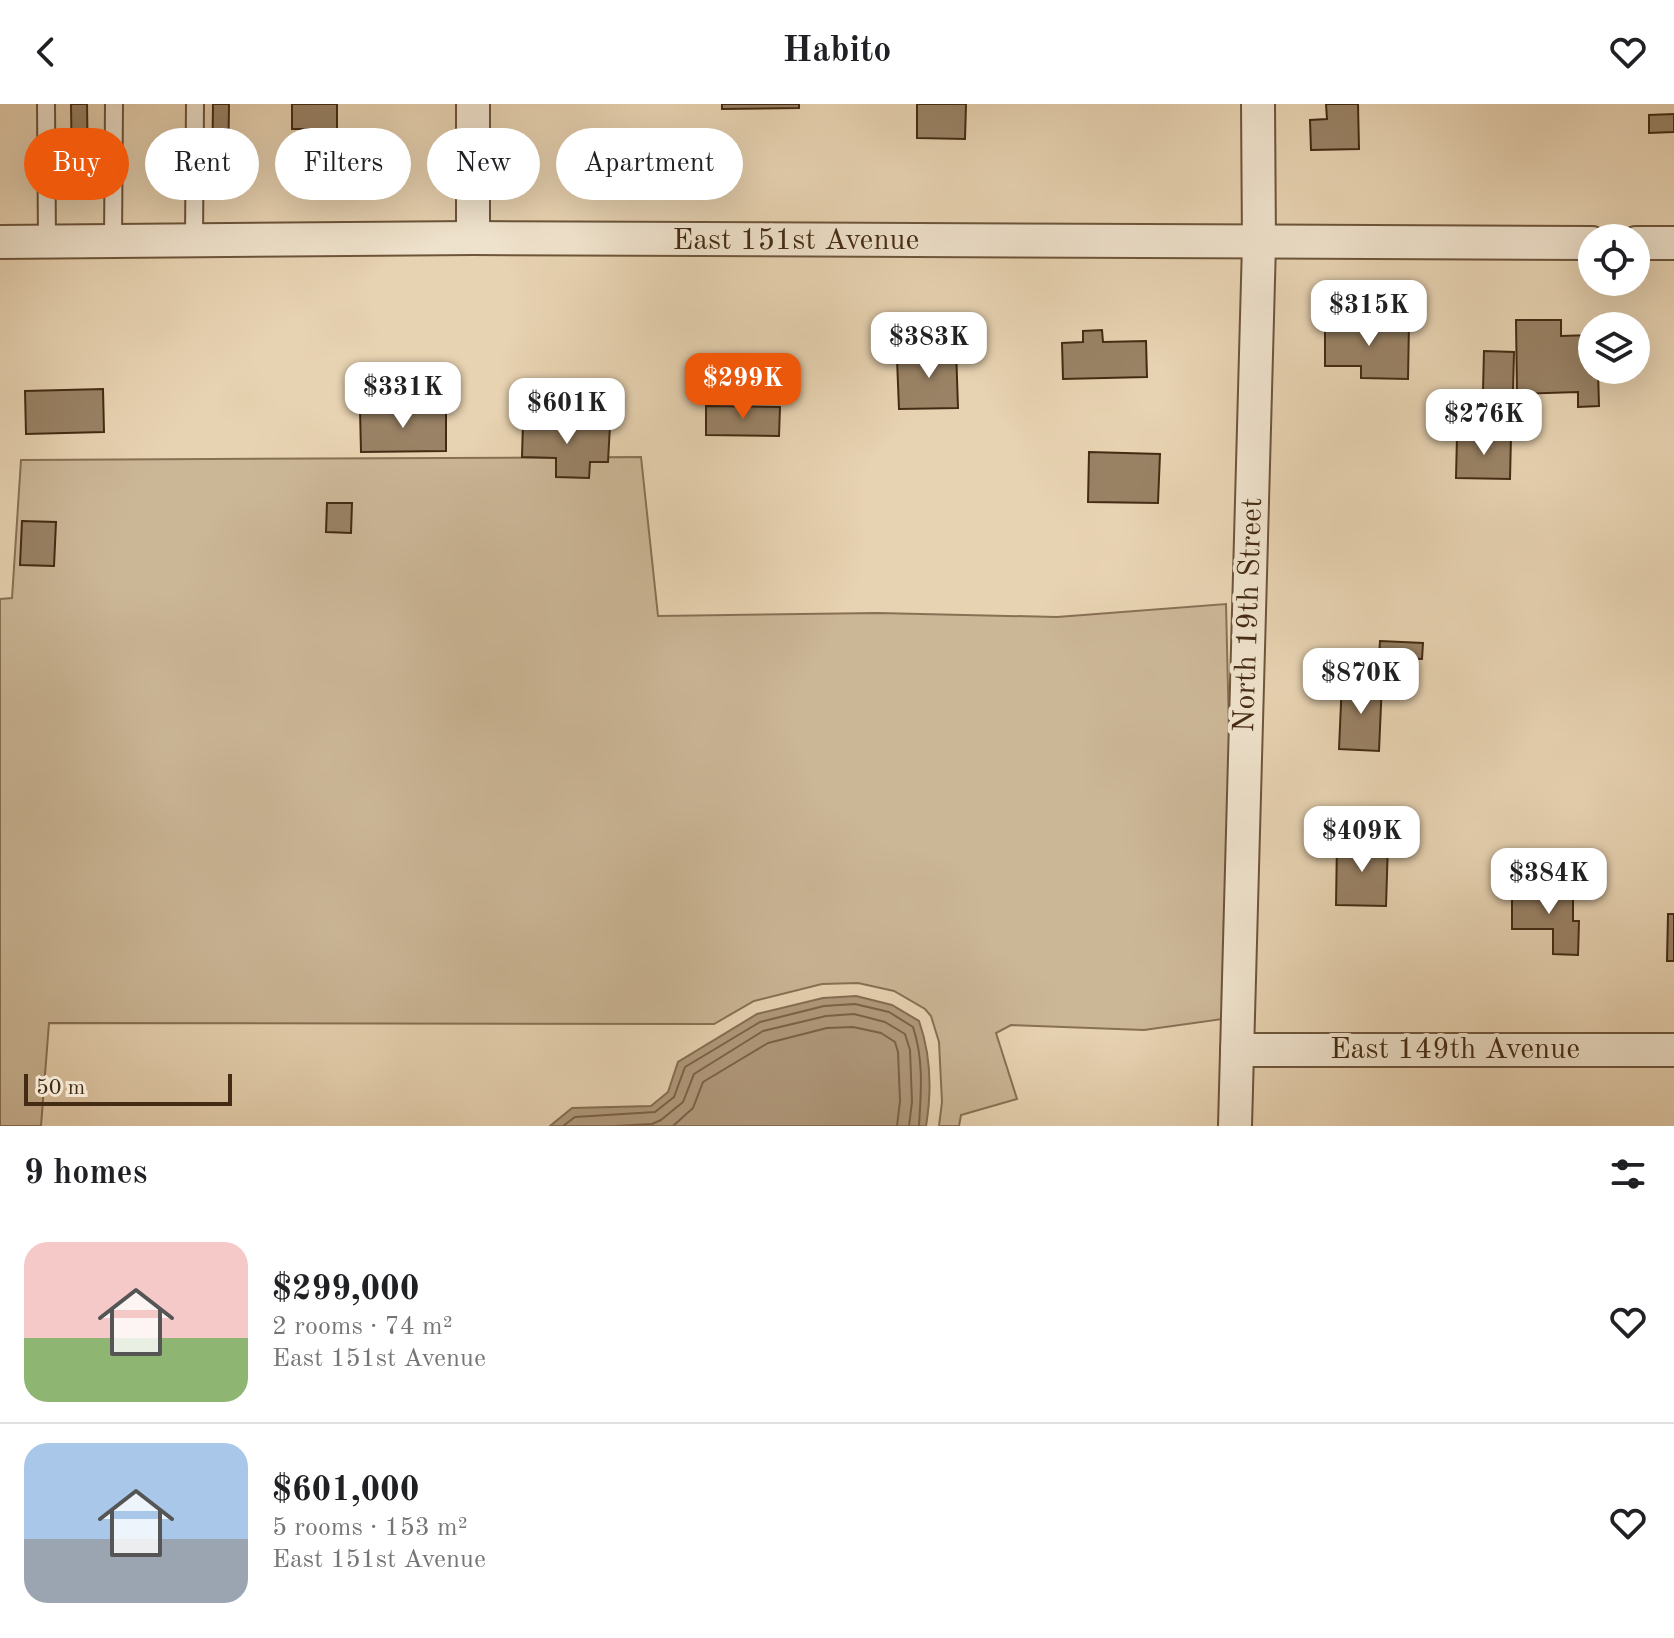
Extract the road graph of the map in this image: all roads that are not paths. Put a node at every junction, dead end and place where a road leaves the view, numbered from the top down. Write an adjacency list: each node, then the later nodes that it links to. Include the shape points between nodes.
1 (46, 104): 8 (lane)
2 (114, 104): 9 (lane)
3 (195, 104): 7 (lane)
4 (473, 104): 6 (street)
5 (1258, 104): 14 (street, North 19th Street)
6 (473, 238): 7 (street, East 151st Avenue); 14 (street, East 151st Avenue)
7 (194, 240): 9 (street, East 151st Avenue)
8 (47, 241): 9 (street, East 151st Avenue); 10 (street, East 151st Avenue)
9 (113, 241)
10 (0, 242)
11 (1578, 243): 14 (street, East 151st Avenue)
12 (1650, 243): 13 (street)
13 (1674, 243)
14 (1259, 244): 15 (street, North 19th Street)
15 (1237, 1050): 16 (street, East 149th Avenue); 17 (street, North 19th Street)
16 (1674, 1050)
17 (1235, 1126)

